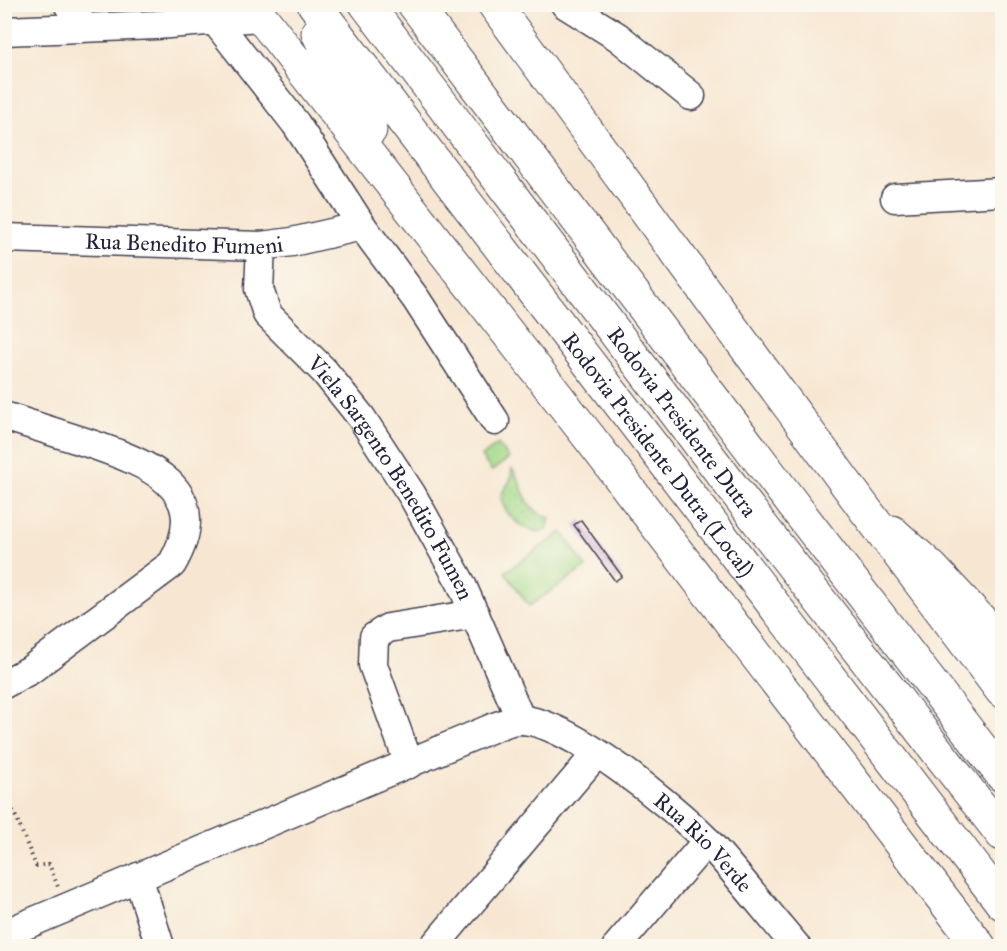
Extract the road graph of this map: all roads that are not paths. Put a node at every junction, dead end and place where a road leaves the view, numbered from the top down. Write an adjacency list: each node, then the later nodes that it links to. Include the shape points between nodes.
1 (68, 4): 10 (street)
2 (304, 4): 18 (main road, via 352,102)
3 (314, 4): 35 (main road, Rodovia Presidente Dutra (Local))
4 (366, 4): 32 (main road, Rodovia Presidente Dutra, via 761,525)
5 (414, 4): 31 (main road, Rodovia Presidente Dutra)
6 (565, 4): 12 (street, via 618,37)
7 (498, 9): 21 (main road)
8 (255, 11): 9 (street); 18 (main road)
9 (216, 22): 10 (street); 15 (street, via 296,124)
10 (84, 27): 11 (street)
11 (4, 31)
12 (691, 96)
13 (1002, 192): 14 (street)
14 (894, 198)
15 (362, 226): 17 (street, Rua Benedito Fumeni); 20 (street, via 416,299)
16 (4, 238): 17 (street, Rua Benedito Fumeni)
17 (261, 246): 22 (street, Viela Sargento Benedito Fumen, via 259,290 267,314 324,370 361,417 412,495)
18 (493, 317): 41 (main road)
19 (4, 416): 25 (street, via 130,458 162,474 183,506 187,525 183,544 172,564)
20 (495, 421)
21 (864, 508): 23 (main road, via 932,568); 27 (main road)
22 (475, 614): 28 (street, Viela Sargento Benedito Fumen); 30 (street, via 388,628 374,637 373,665)
23 (1002, 644)
24 (4, 658): 25 (street)
25 (30, 670): 26 (street)
26 (4, 684)
27 (1002, 691)
28 (521, 720): 29 (street, Rua Rio Verde, via 568,736); 30 (street, via 497,726)
29 (597, 753): 33 (street, Rua Rio Verde); 38 (street)
30 (409, 764): 34 (street)
31 (1002, 775)
32 (1002, 834)
33 (706, 841): 39 (street); 40 (street, Rua Rio Verde)
34 (138, 877): 36 (street); 37 (street)
35 (1002, 903)
36 (4, 934)
37 (160, 946)
38 (434, 946)
39 (617, 946)
40 (796, 946)
41 (979, 946)

